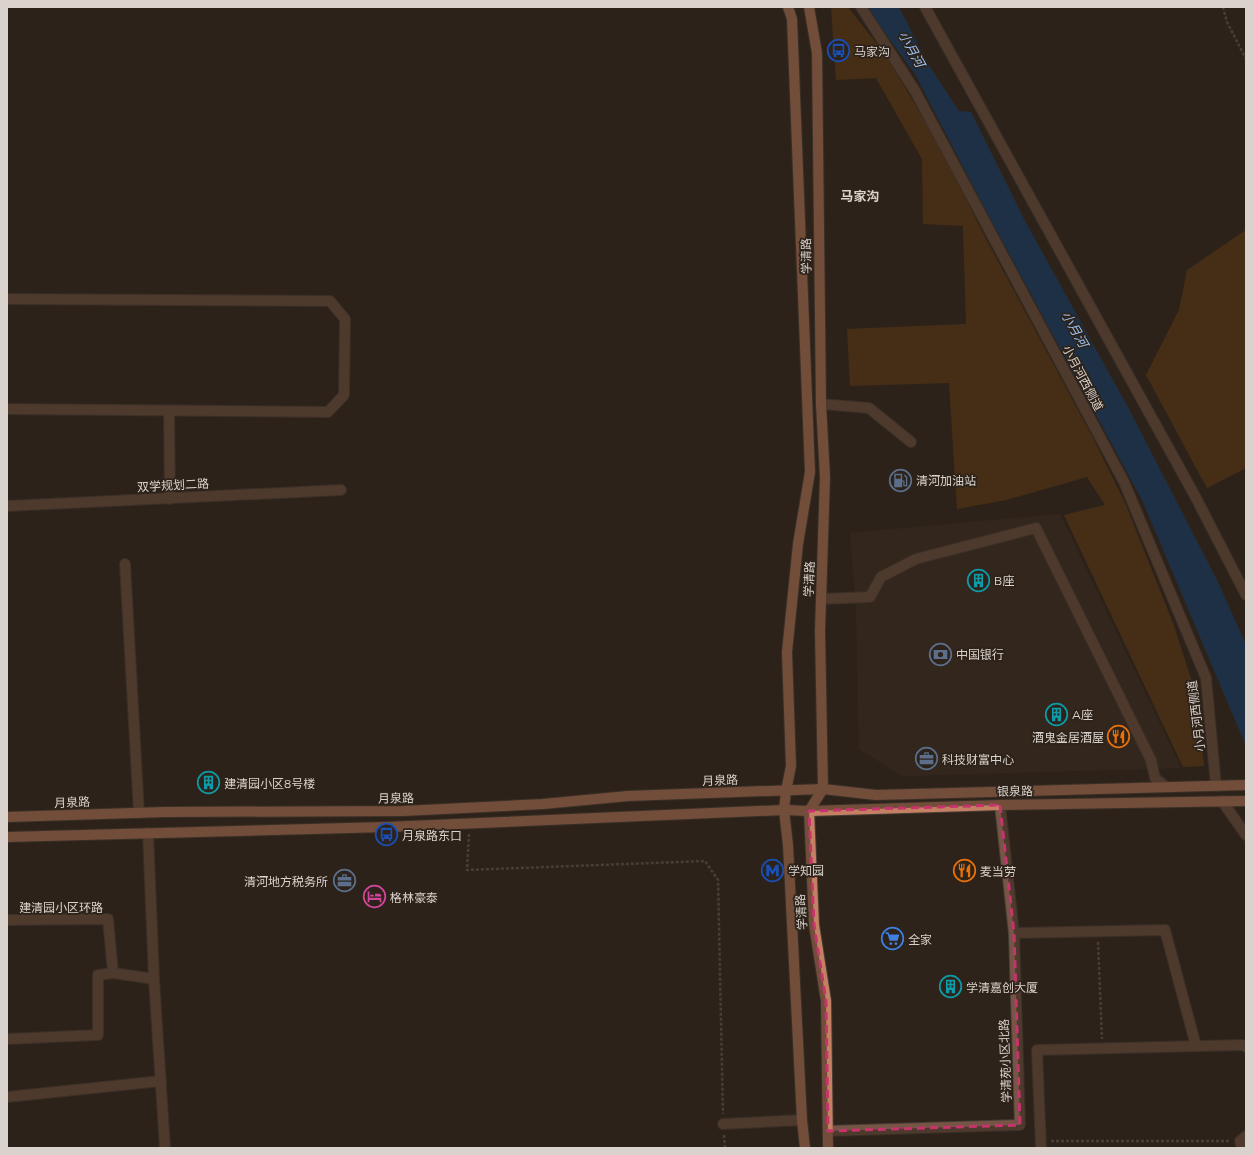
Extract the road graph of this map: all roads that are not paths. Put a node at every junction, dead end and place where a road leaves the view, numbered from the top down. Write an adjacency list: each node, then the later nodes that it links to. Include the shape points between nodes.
1 (788, 7): 20 (main road, 学清路, via 792,26 810,472 798,544 787,652 791,766)
2 (809, 7): 6 (main road, 学清路, via 817,53)
3 (861, 7): 16 (street, 小月河西侧道, via 915,91 1124,482 1206,678)
4 (925, 7): 14 (street, via 1192,489)
5 (7, 299): 8 (street, via 330,301 345,319 344,395 328,412)
6 (821, 404): 9 (street, via 869,408); 15 (main road, 学清路, via 825,477)
7 (7, 409): 8 (street)
8 (169, 411): 11 (street)
9 (911, 442)
10 (341, 490): 11 (street, 双学规划二路)
11 (170, 499): 12 (street, 双学规划二路)
12 (7, 506)
13 (125, 564): 26 (street)
14 (1246, 595)
15 (821, 599): 18 (street, via 870,597 881,577 916,559 1036,528 1151,760 1155,778); 19 (main road, 学清路)
16 (1216, 786): 17 (main road, 银泉路); 18 (main road, 银泉路)
17 (1246, 786)
18 (1166, 788): 19 (main road, 银泉路, via 876,795)
19 (823, 789): 20 (main road, 银泉路); 25 (main road)
20 (786, 791): 24 (main road, 学清路); 26 (main road, 月泉路, via 628,796 543,804 403,811)
21 (1222, 801): 22 (main road, 银泉路); 23 (main road, 银泉路); 29 (street)
22 (1241, 801)
23 (1000, 805): 25 (main road, 银泉路); 32 (street, 学清苑小区北路)
24 (784, 810): 25 (main road, 银泉路); 28 (main road, via 469,824); 40 (main road, 学清路)
25 (809, 811): 42 (main road, 学清路, via 814,925 826,1001)
26 (139, 813): 27 (main road, 月泉路)
27 (7, 817)
28 (148, 833): 30 (main road); 34 (street)
29 (1246, 835)
30 (7, 837)
31 (7, 920): 33 (street, 建清园小区环路, via 108,919)
32 (1014, 933): 36 (street, via 1165,930); 42 (street, 学清苑小区北路, via 1020,1125)
33 (113, 973): 34 (street); 35 (street, via 98,975 98,1035)
34 (154, 979): 38 (street)
35 (7, 1038)
36 (1196, 1046): 37 (street); 43 (street, via 1037,1050)
37 (1246, 1047)
38 (160, 1081): 39 (street); 44 (street)
39 (7, 1097)
40 (802, 1120): 41 (street); 45 (main road, 学清路)
41 (723, 1124)
42 (828, 1131): 46 (main road, 学清路)
43 (1041, 1145)
44 (165, 1148)
45 (805, 1148)
46 (828, 1148)

